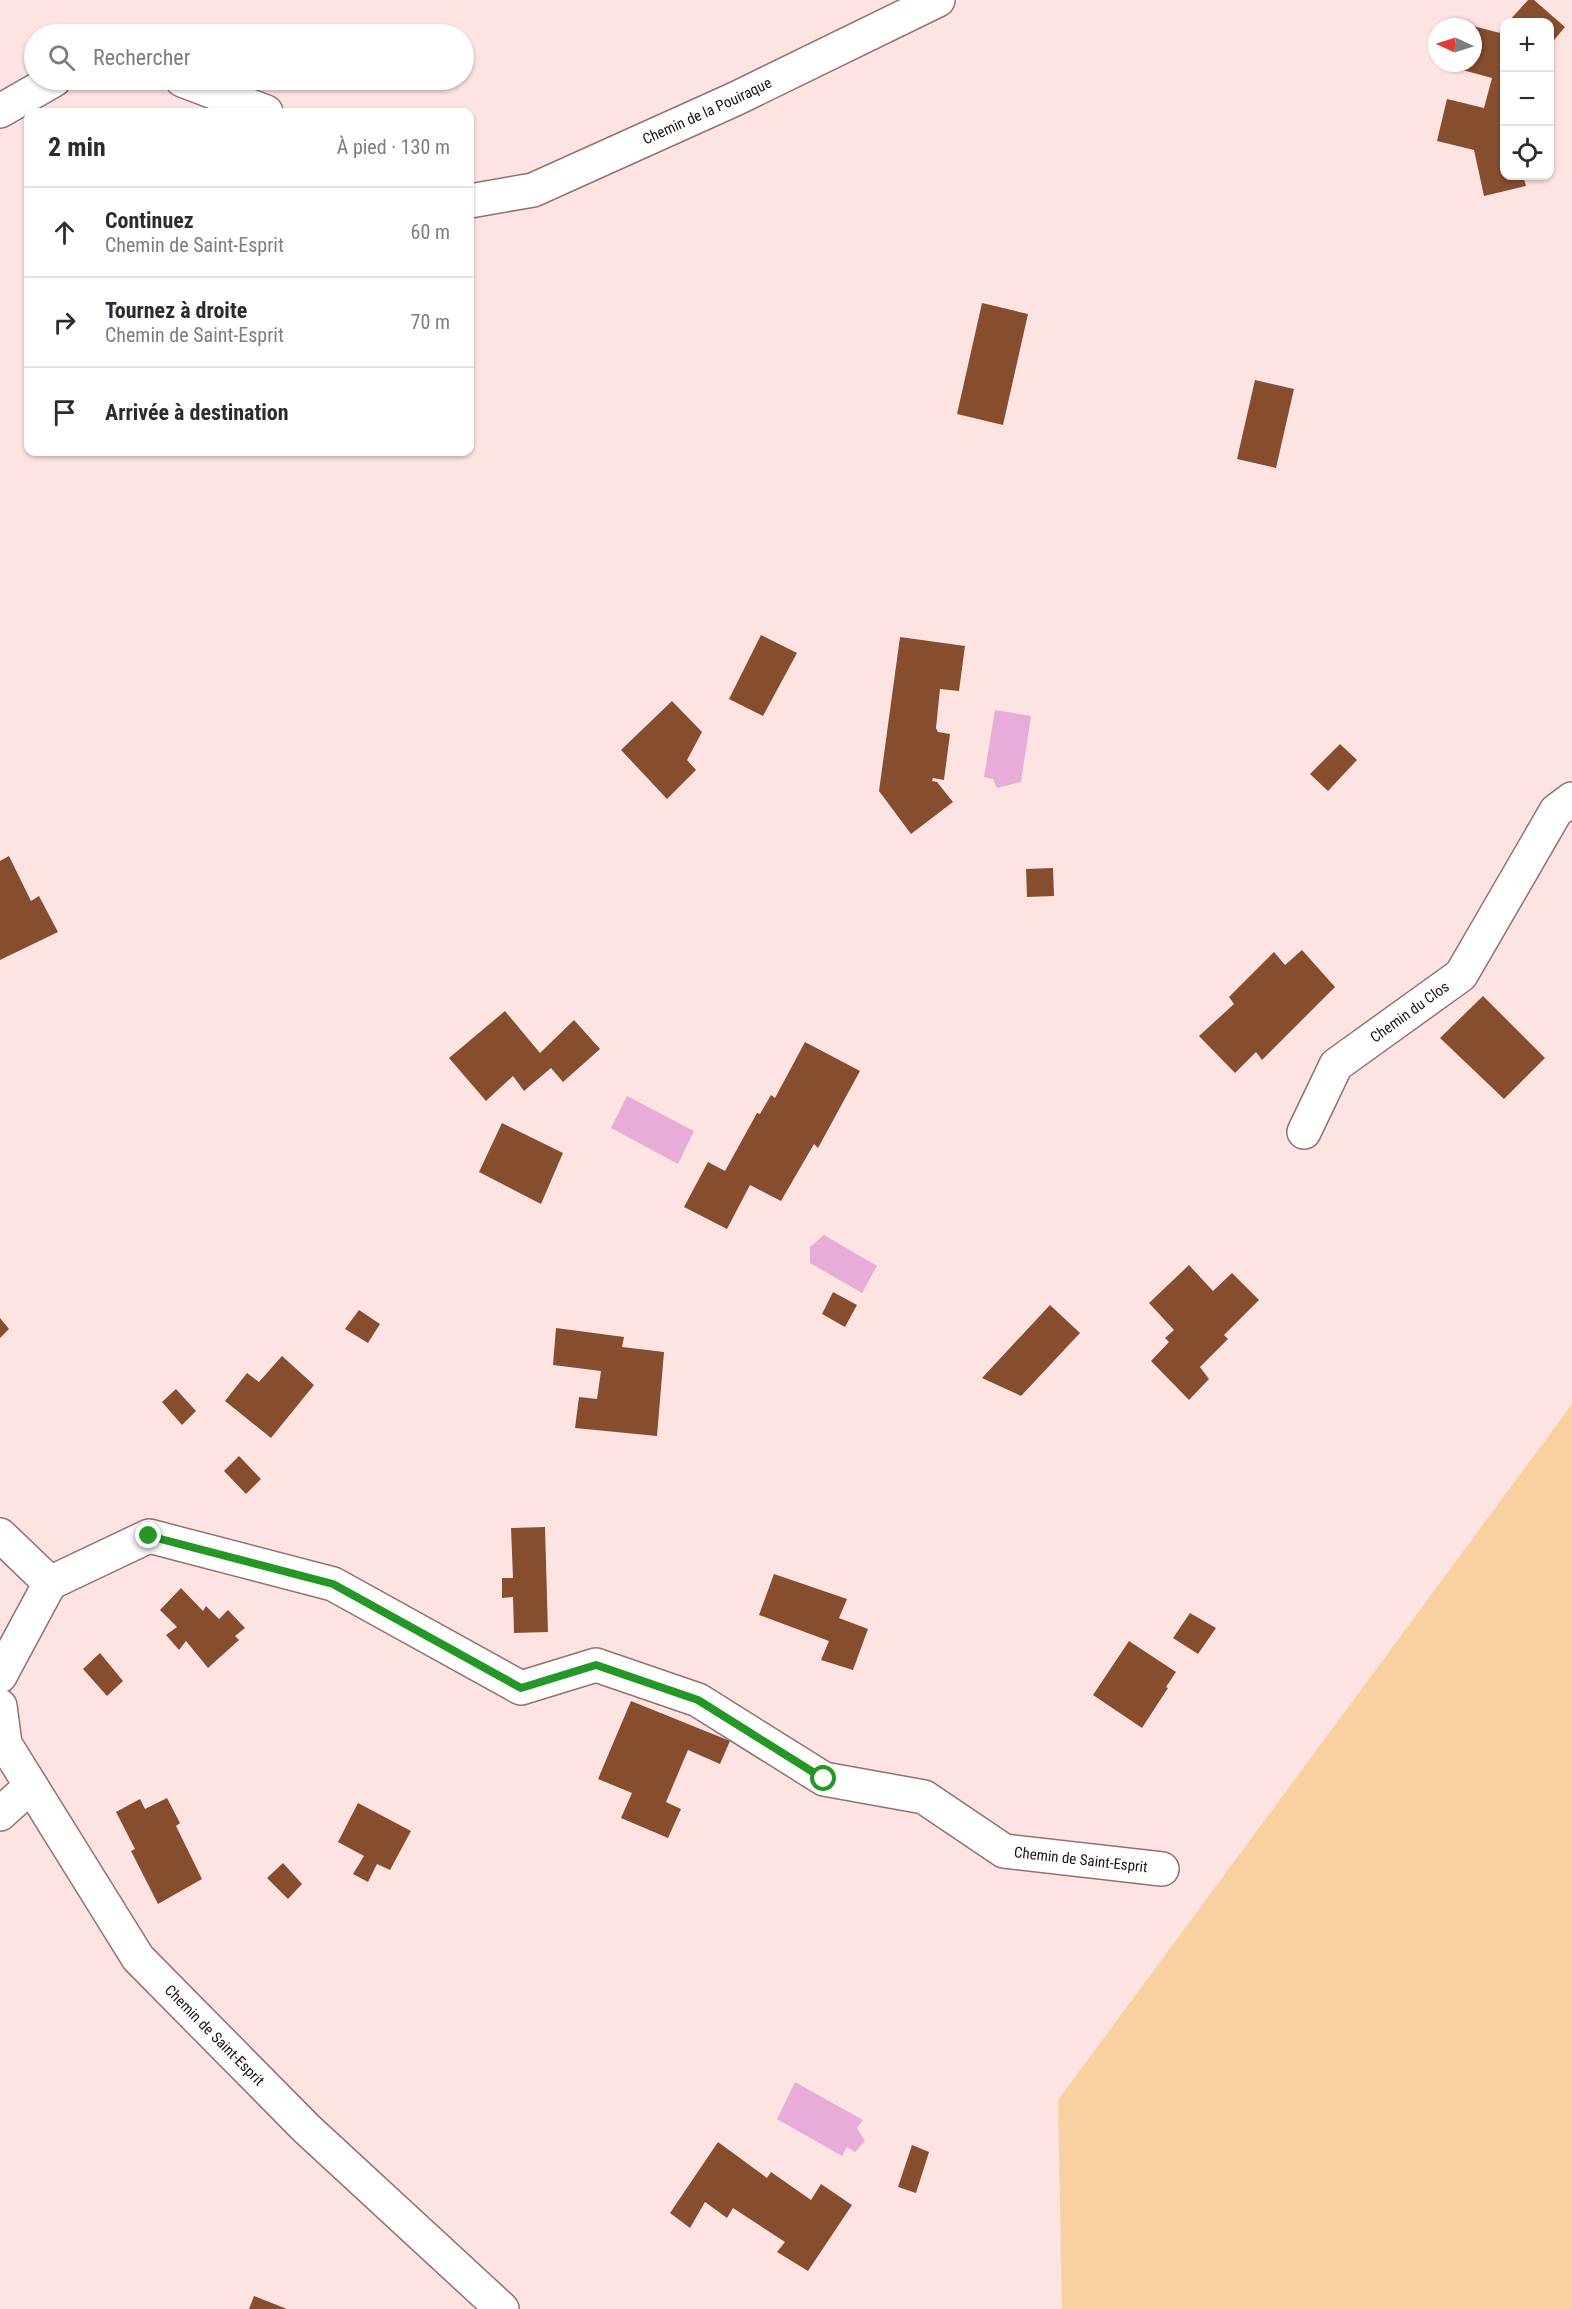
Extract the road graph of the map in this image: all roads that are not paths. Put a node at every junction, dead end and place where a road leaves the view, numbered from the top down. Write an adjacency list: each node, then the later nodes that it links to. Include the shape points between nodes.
1 (938, 0): 6 (street, Chemin de la Pouiraque, via 735,99 533,190)
2 (37, 90): 5 (street)
3 (208, 90): 4 (street)
4 (256, 108)
5 (0, 111)
6 (474, 200)
7 (1572, 799): 8 (street, Chemin du Clos, via 1556,811 1461,975 1336,1065)
8 (1304, 1132)
9 (0, 1535): 10 (street)
10 (50, 1583): 11 (street); 15 (street, Chemin de Saint-Esprit, via 149,1536 333,1584 521,1688 596,1665 698,1700 824,1779 924,1797 1004,1851)
11 (0, 1676)
12 (0, 1706): 13 (street, Chemin de Saint-Esprit, via 5,1744)
13 (31, 1786): 14 (street); 16 (street, Chemin de Saint-Esprit, via 138,1958 307,2130)
14 (0, 1814)
15 (1162, 1869)
16 (502, 2309)

